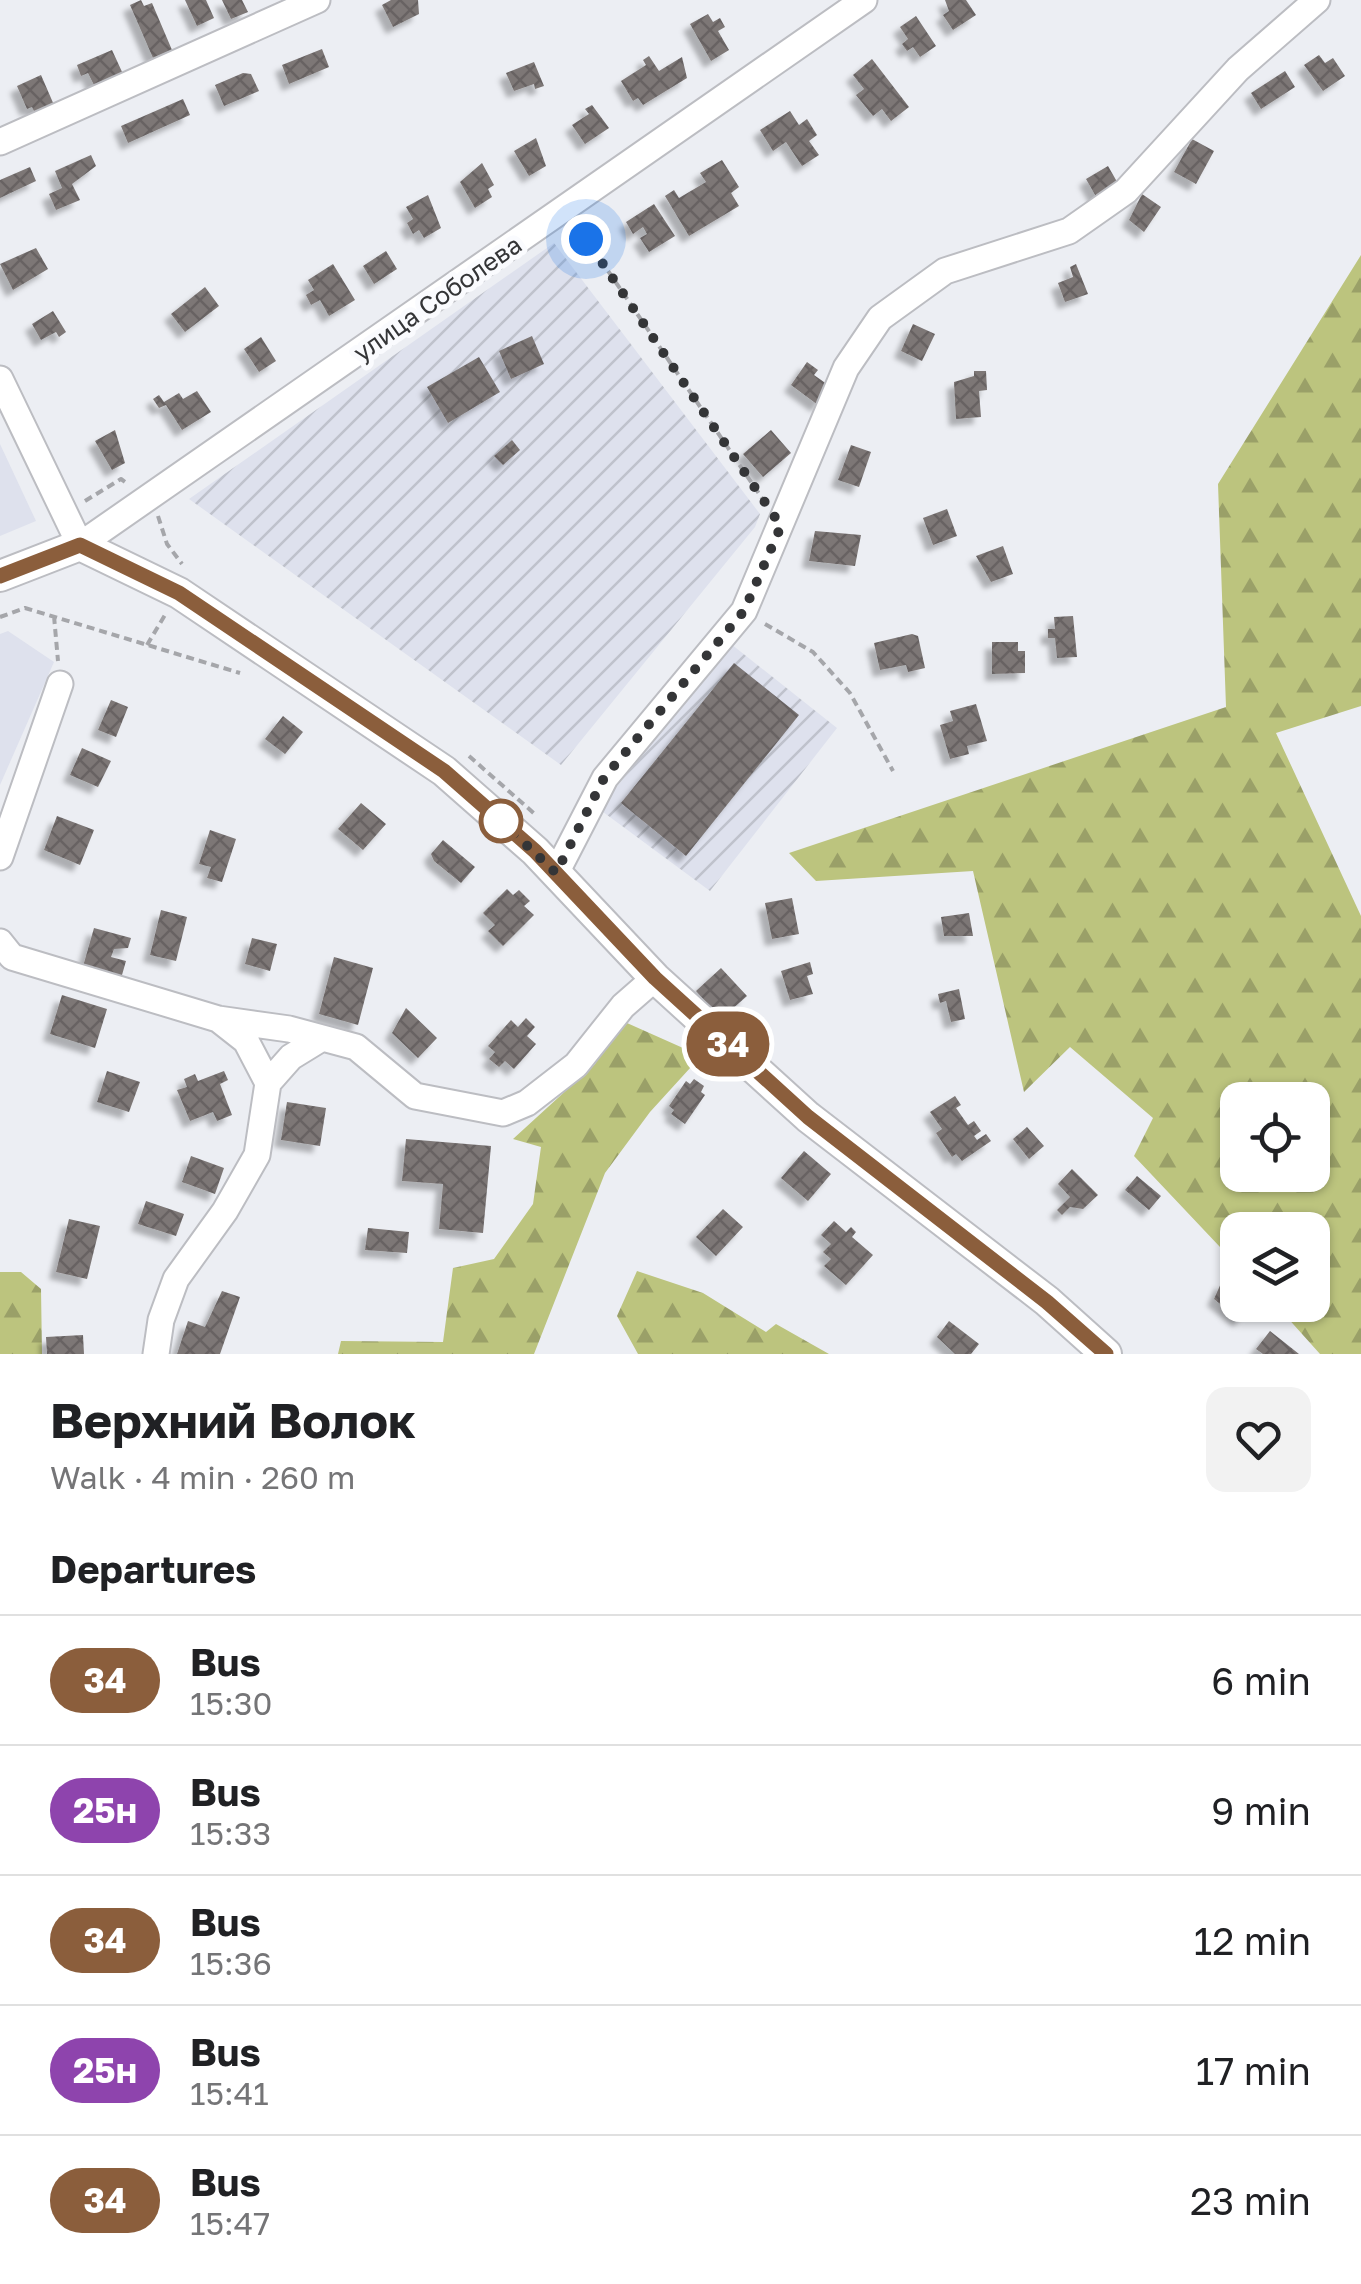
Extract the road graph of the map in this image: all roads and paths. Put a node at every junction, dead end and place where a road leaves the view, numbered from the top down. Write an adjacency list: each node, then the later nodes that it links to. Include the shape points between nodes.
1 (317, 0): 4 (street)
2 (864, 0): 5 (street, улица Соболева)
3 (1318, 0): 7 (street, via 1238,69 1126,192 1069,231 945,271 880,318 846,368)
4 (0, 142)
5 (564, 208): 7 (path); 8 (street, улица Соболева)
6 (0, 379): 8 (street)
7 (781, 526): 11 (street)
8 (80, 545): 9 (main road, улица Соболева); 10 (main road)
9 (0, 576)
10 (179, 593): 14 (path); 19 (main road, via 444,771)
11 (744, 611): 17 (path, via 813,652 850,692); 19 (street, via 604,778)
12 (54, 616): 13 (path, via 25,608); 14 (path); 16 (path)
13 (0, 618)
14 (148, 645): 15 (path)
15 (240, 673)
16 (60, 684): 18 (street)
17 (893, 771)
18 (0, 857)
19 (556, 873): 21 (main road)
20 (0, 942): 22 (street, via 12,957)
21 (655, 978): 23 (street, via 622,1006 576,1065 503,1113 415,1096 356,1047); 26 (main road, via 808,1117)
22 (218, 1019): 23 (street); 24 (street, via 246,1041)
23 (322, 1038): 24 (street, via 291,1057)
24 (268, 1083): 25 (street, via 257,1155 176,1279)
25 (156, 1354)
26 (1106, 1354)

